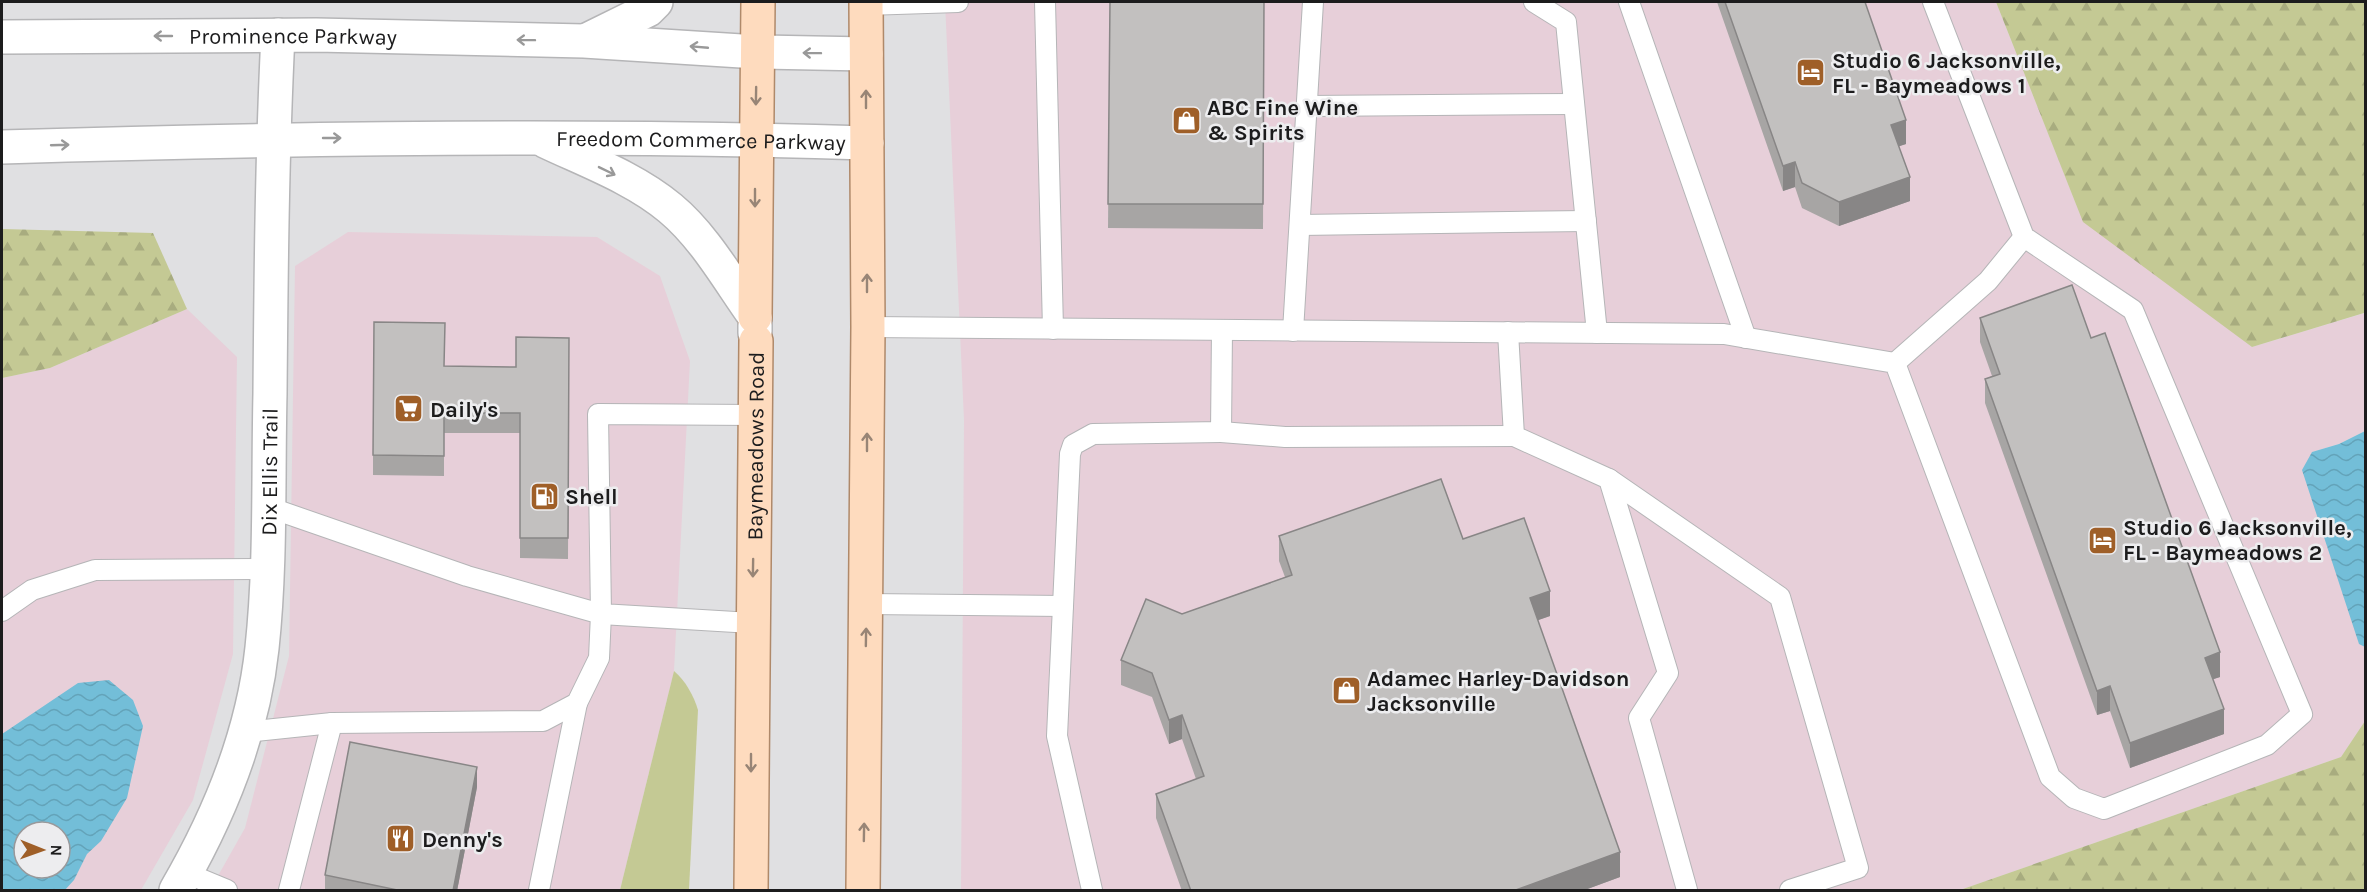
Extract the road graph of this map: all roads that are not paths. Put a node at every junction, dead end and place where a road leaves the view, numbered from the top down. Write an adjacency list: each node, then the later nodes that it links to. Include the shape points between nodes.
1 (656, 2): 12 (street, via 648,10)
2 (758, 2): 13 (main road, Baymeadows Road)
3 (958, 2): 9 (lane)
4 (1044, 2): 27 (lane)
5 (1313, 2): 16 (lane)
6 (1534, 2): 15 (lane, via 1566,22)
7 (1629, 2): 32 (lane)
8 (1933, 2): 24 (lane)
9 (866, 3): 14 (main road)
10 (278, 35): 11 (street, Prominence Parkway, one-way to 11); 12 (street, Prominence Parkway, one-way to 10); 18 (street, Dix Ellis Trail)
11 (2, 37)
12 (584, 41): 13 (street, one-way to 12)
13 (758, 52): 14 (street, one-way to 13); 19 (main road, Baymeadows Road, one-way to 19)
14 (866, 54): 20 (main road, one-way to 14)
15 (1574, 104): 16 (lane); 22 (lane)
16 (1307, 106): 23 (lane)
17 (535, 136): 18 (street, one-way to 17); 19 (street, Freedom Commerce Parkway); 26 (street, one-way to 26, via 642,188 672,209 699,238)
18 (273, 138): 21 (street, one-way to 18); 38 (street, Dix Ellis Trail)
19 (755, 140): 20 (street, Freedom Commerce Parkway); 26 (main road, Baymeadows Road, one-way to 26)
20 (867, 143): 25 (main road, one-way to 20)
21 (2, 147)
22 (1586, 221): 23 (lane); 31 (lane)
23 (1300, 225): 29 (lane)
24 (2024, 237): 33 (lane, via 1988,281); 33 (lane, via 2133,310 2302,714 2267,745 2104,809 2074,798 2050,777)
25 (868, 327): 27 (lane); 40 (main road, one-way to 25)
26 (755, 329): 34 (main road, Baymeadows Road)
27 (1053, 329): 28 (lane)
28 (1222, 330): 29 (lane); 35 (lane)
29 (1293, 331): 30 (lane)
30 (1508, 332): 31 (lane); 36 (lane)
31 (1597, 333): 32 (lane, via 1724,334)
32 (1746, 338): 33 (lane)
33 (1895, 363)
34 (756, 416): 43 (lane, via 598,414); 44 (main road, Baymeadows Road, one-way to 44)
35 (1221, 432): 36 (lane, via 1285,437); 41 (lane, via 1093,435 1073,445)
36 (1514, 436): 37 (lane)
37 (1609, 479): 55 (lane, via 1668,673 1639,718); 56 (lane, via 1780,597 1858,868)
38 (268, 507): 39 (street, Dix Ellis Trail); 43 (lane, via 467,576)
39 (267, 569): 42 (lane, via 95,570 32,590); 47 (street, Dix Ellis Trail, via 262,650)
40 (866, 604): 41 (lane); 53 (main road, one-way to 40)
41 (1063, 606): 54 (lane, via 1057,736)
42 (2, 611)
43 (601, 614): 44 (lane); 45 (lane, via 599,658)
44 (752, 623): 52 (main road, Baymeadows Road, one-way to 52)
45 (577, 703): 46 (lane, via 543,721); 51 (lane)
46 (332, 723): 47 (lane); 50 (lane)
47 (246, 732): 48 (street, Dix Ellis Trail, via 204,840)
48 (181, 882): 49 (lane)
49 (227, 891)
50 (289, 891)
51 (539, 891)
52 (751, 891)
53 (863, 891)
54 (1092, 891)
55 (1687, 891)
56 (1790, 891)

